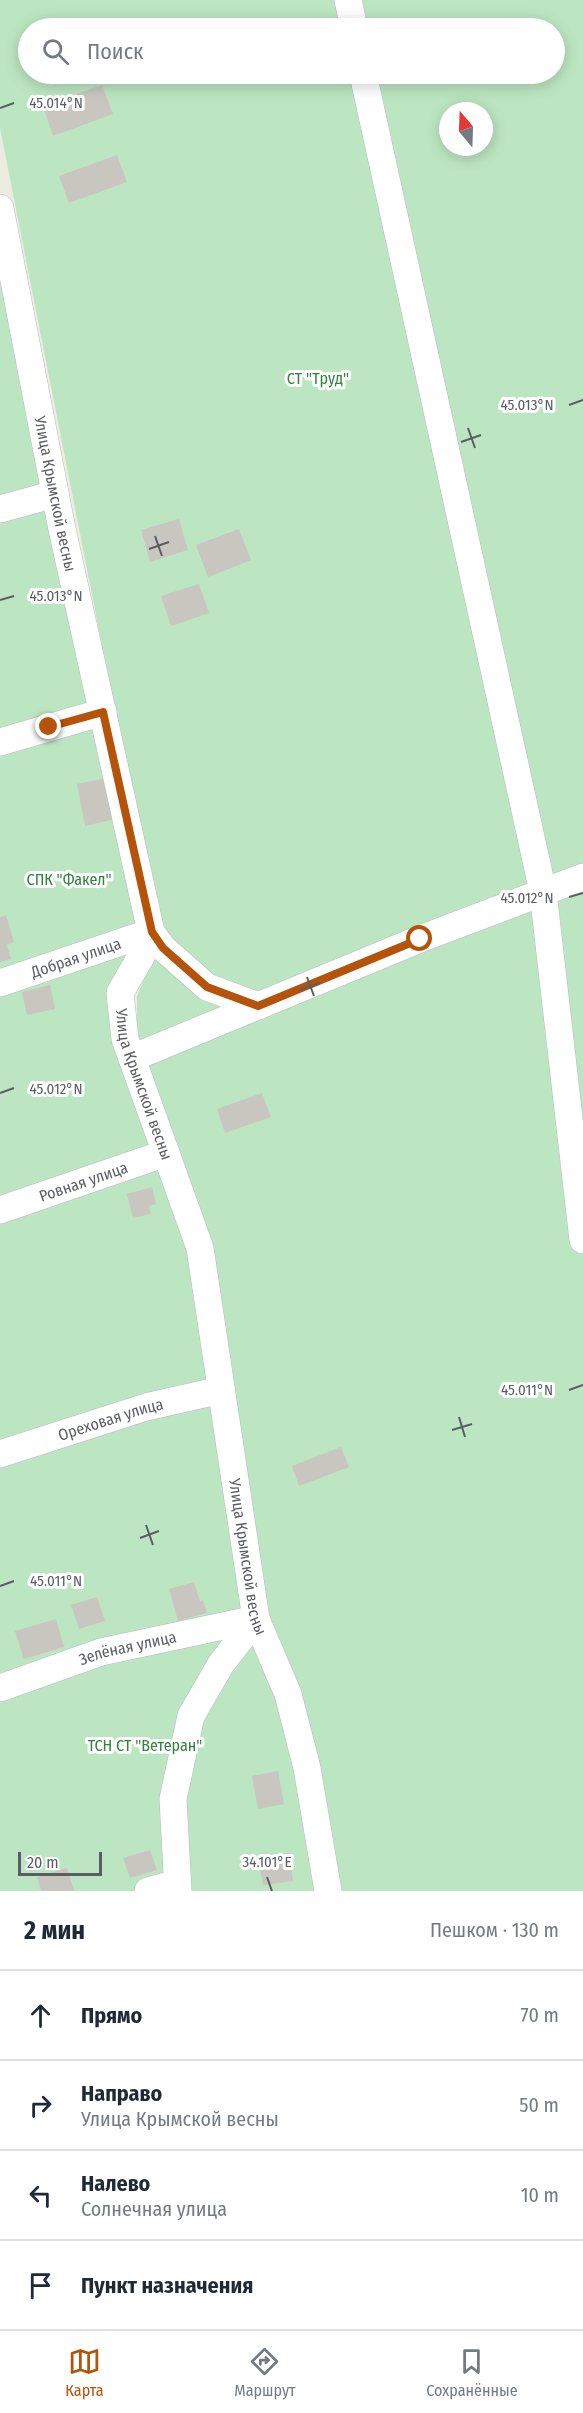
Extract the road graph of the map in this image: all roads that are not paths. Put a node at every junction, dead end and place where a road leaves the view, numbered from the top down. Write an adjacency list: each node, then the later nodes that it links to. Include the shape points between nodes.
1 (348, 0): 2 (lane)
2 (352, 18)
3 (365, 84): 11 (lane)
4 (0, 208): 5 (lane, Улица Крымской весны)
5 (6, 274): 6 (lane, Улица Крымской весны)
6 (55, 494): 7 (lane); 8 (lane, Улица Крымской весны)
7 (0, 509)
8 (103, 712): 9 (lane); 12 (lane, Улица Крымской весны)
9 (0, 742)
10 (583, 877): 11 (lane)
11 (543, 892): 14 (lane); 18 (lane)
12 (152, 932): 13 (lane, Добрая улица); 14 (lane, via 163,948 207,987); 15 (lane, Улица Крымской весны, via 120,993 125,1039)
13 (0, 983)
14 (258, 1006): 15 (lane)
15 (132, 1058): 16 (lane, Улица Крымской весны)
16 (166, 1152): 17 (lane, Ровная улица); 19 (lane, Улица Крымской весны, via 200,1248)
17 (0, 1210)
18 (583, 1240)
19 (221, 1390): 20 (lane, Ореховая улица, via 146,1407); 21 (lane, Улица Крымской весны)
20 (0, 1454)
21 (256, 1619): 22 (lane, Зелёная улица, via 101,1652); 23 (lane, via 220,1664 191,1716 173,1799); 25 (lane, Улица Крымской весны, via 291,1704 307,1768)
22 (0, 1688)
23 (178, 1887): 24 (lane)
24 (148, 1891)
25 (328, 1891)

